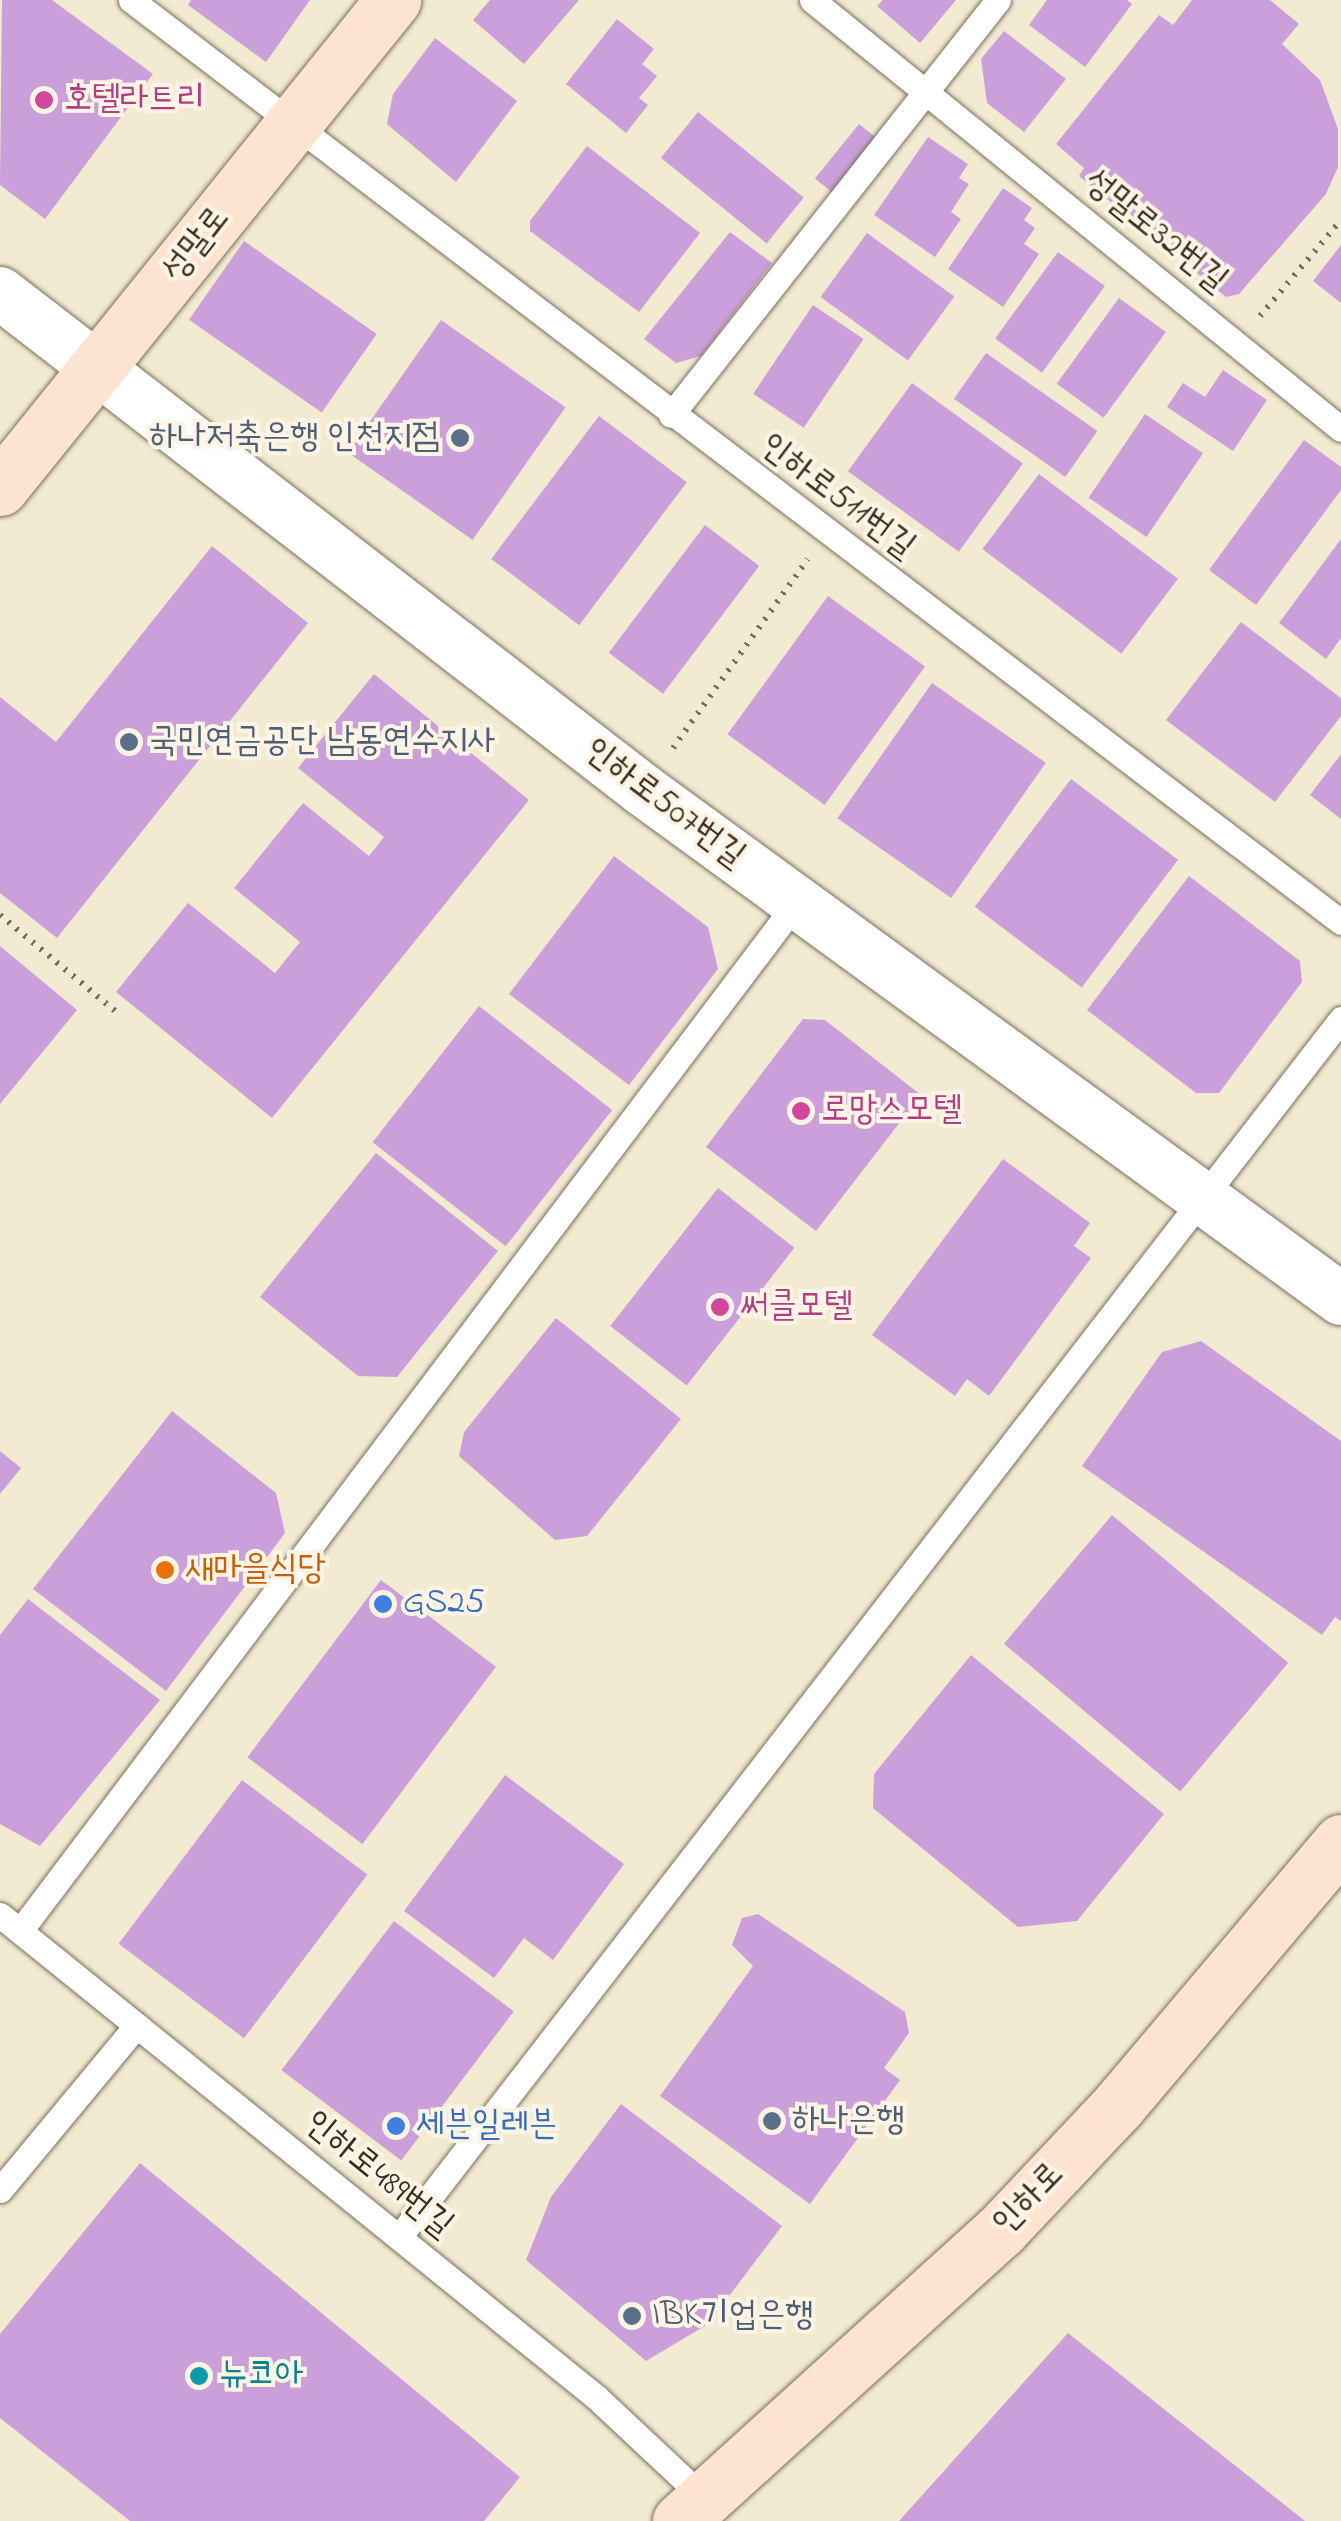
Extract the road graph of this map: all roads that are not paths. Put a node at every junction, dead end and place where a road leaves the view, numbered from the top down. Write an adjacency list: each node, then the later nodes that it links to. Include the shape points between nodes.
1 (131, 0): 6 (lane, 인하로511번길)
2 (393, 0): 6 (main road, 성말로)
3 (812, 0): 5 (lane, 성말로32번길)
4 (998, 0): 5 (lane)
5 (924, 88): 9 (lane); 10 (lane, 성말로32번길)
6 (292, 124): 8 (main road, 성말로); 9 (lane, 인하로511번길)
7 (0, 292): 8 (street, 인하로507번길)
8 (99, 369): 11 (main road, 성말로); 12 (street, 인하로507번길)
9 (671, 415): 13 (lane, 인하로511번길)
10 (1341, 429)
11 (0, 488)
12 (796, 903): 15 (street, 인하로507번길); 18 (lane)
13 (1341, 922)
14 (1341, 1019): 15 (lane)
15 (1204, 1198): 16 (street, 인하로507번길); 21 (lane)
16 (1341, 1299)
17 (1341, 1842): 22 (main road, 인하로, via 1117,2107 1001,2230)
18 (10, 1923): 19 (lane, 인하로489번길)
19 (137, 2025): 20 (lane); 21 (lane, 인하로489번길)
20 (0, 2190)
21 (399, 2238): 22 (lane, 인하로489번길, via 596,2397)
22 (693, 2510)

